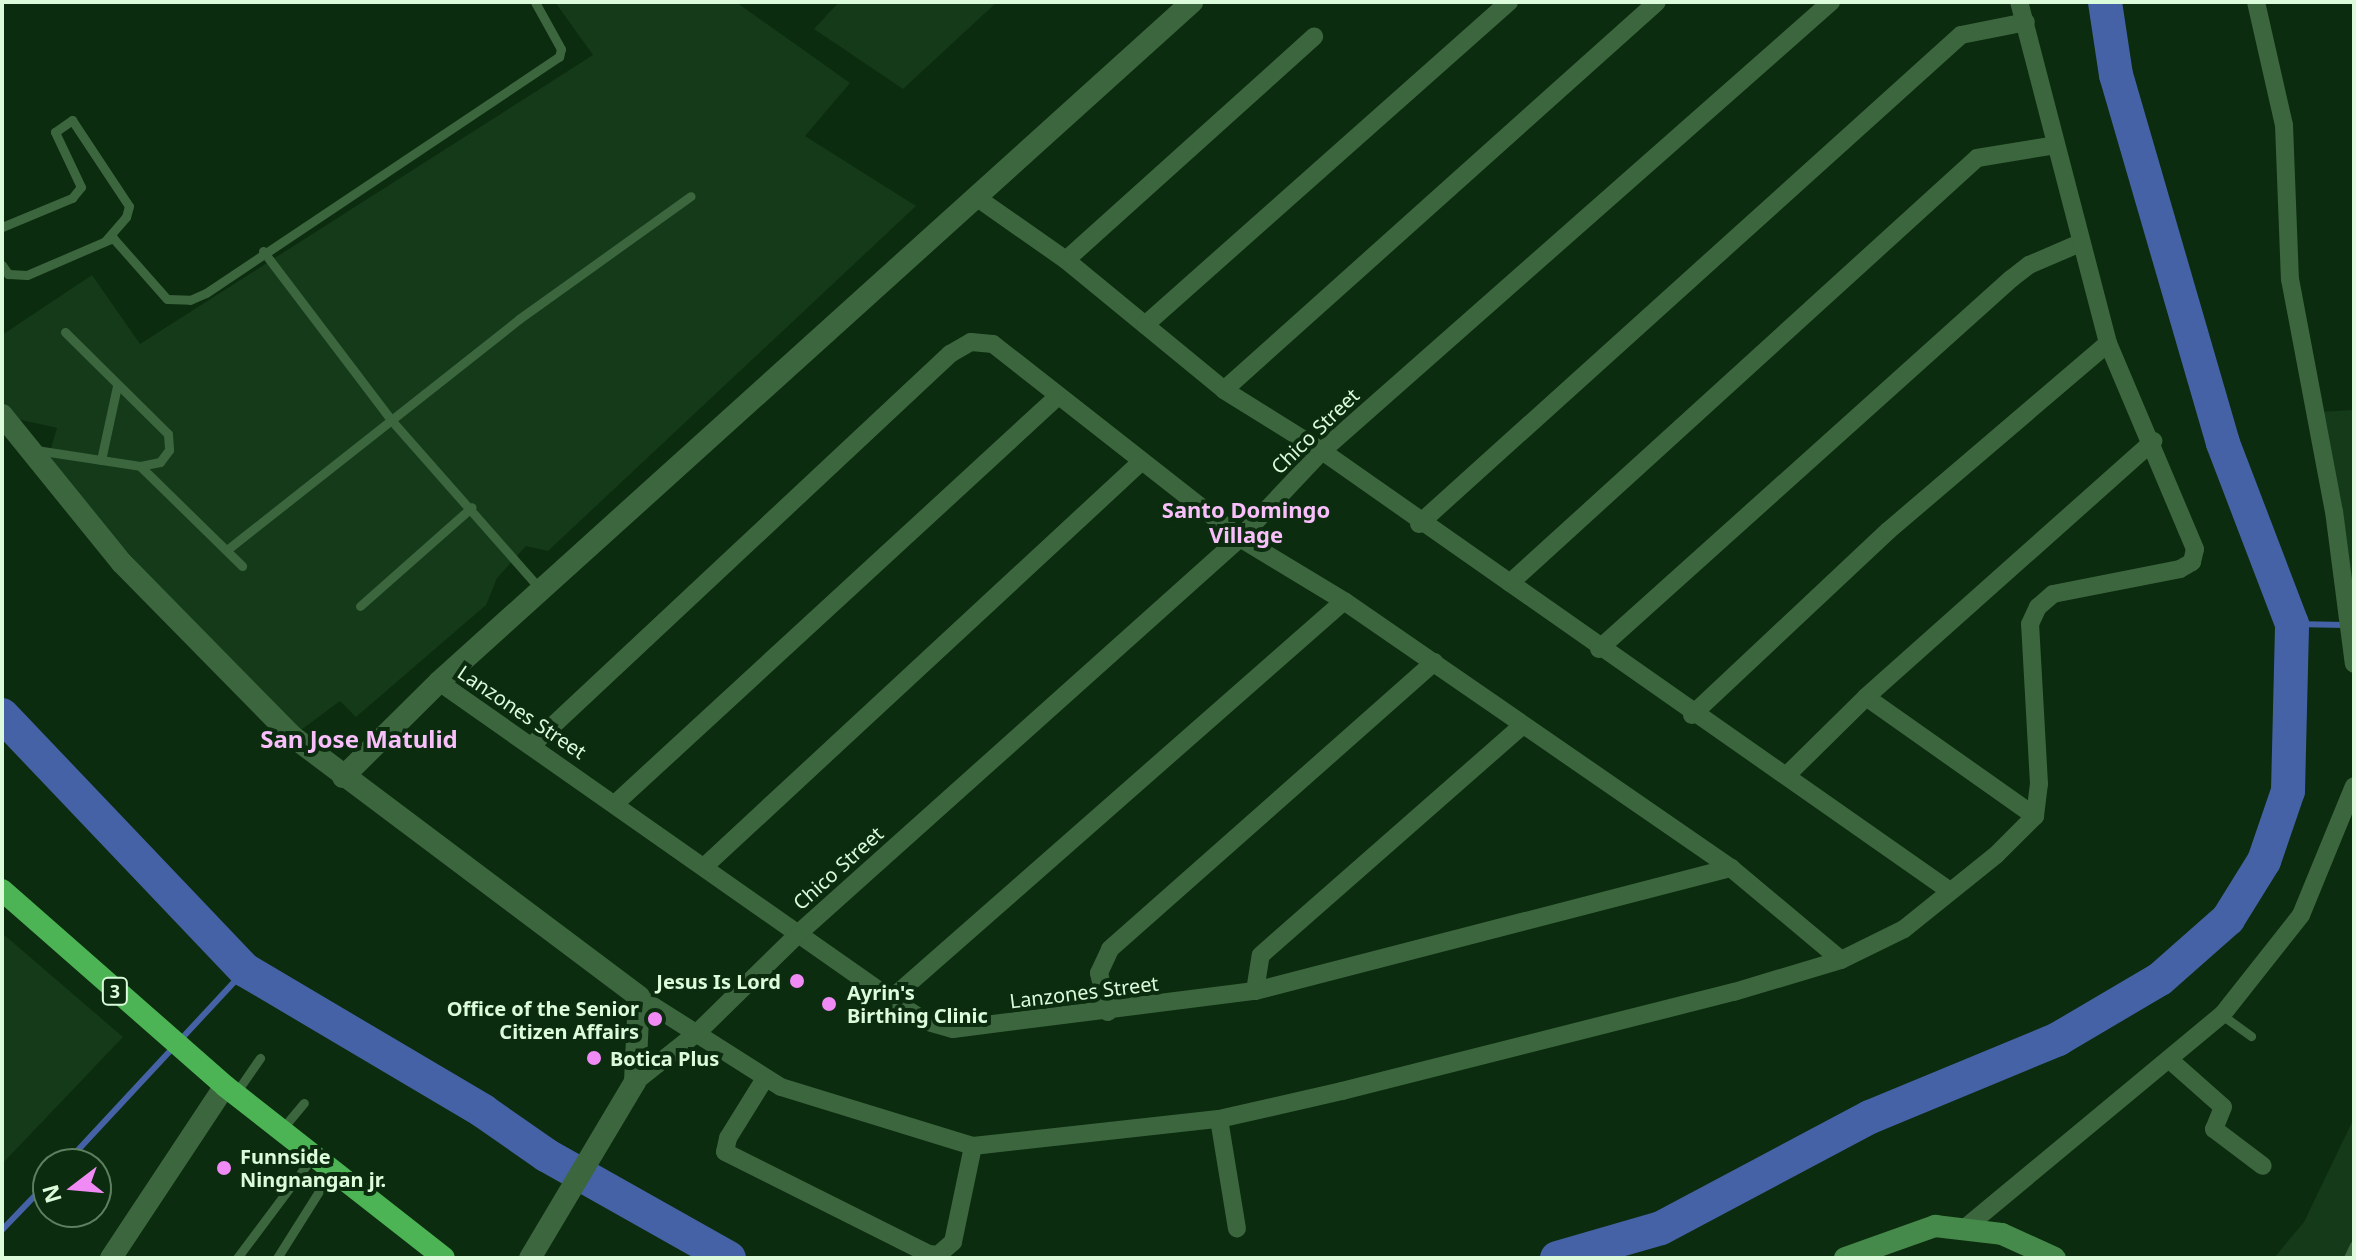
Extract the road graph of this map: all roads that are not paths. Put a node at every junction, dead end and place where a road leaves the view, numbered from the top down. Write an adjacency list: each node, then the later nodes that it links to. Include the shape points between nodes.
1 (535, 2): 16 (lane, via 561,49 559,57)
2 (1192, 2): 12 (street)
3 (1509, 2): 19 (street)
4 (1657, 2): 23 (street)
5 (1831, 2): 29 (street, Chico Street)
6 (2019, 2): 8 (street)
7 (2256, 2): 42 (street, via 2284,125 2290,279)
8 (2026, 22): 10 (street); 34 (street, via 1961,35)
9 (1314, 37): 17 (street)
10 (2056, 145): 15 (street); 38 (street, via 1977,158)
11 (691, 196): 26 (lane, via 519,319)
12 (976, 197): 17 (street); 39 (street)
13 (2, 227): 14 (lane, via 72,198 81,187 55,132 72,120 129,206)
14 (105, 241): 16 (lane, via 118,242 167,299 176,302 206,293); 18 (lane, via 27,275 8,274)
15 (2078, 244): 21 (street); 43 (street, via 2036,261 2011,279)
16 (263, 251): 26 (lane)
17 (1066, 260): 19 (street)
18 (2, 265)
19 (1145, 325): 23 (street)
20 (65, 332): 22 (lane)
21 (2108, 343): 27 (street); 48 (street, via 1888,531)
22 (117, 386): 30 (lane); 32 (lane, via 168,434 169,450 160,462)
23 (1224, 390): 29 (street)
24 (1056, 398): 31 (street); 50 (street, via 993,344 971,342 950,354); 54 (street)
25 (2, 415): 28 (street)
26 (392, 421): 33 (lane); 36 (lane)
27 (2153, 441): 47 (street); 55 (street, via 2192,533 2192,562 2180,569 2053,594 2038,607 2030,624 2039,761)
28 (32, 450): 30 (lane); 52 (street, via 122,563 238,685)
29 (1322, 451): 34 (street); 35 (street, Chico Street)
30 (101, 460): 32 (lane)
31 (1142, 461): 35 (street); 56 (street)
32 (140, 466): 36 (lane)
33 (472, 507): 39 (lane); 41 (lane)
34 (1419, 524): 38 (street)
35 (1240, 538): 40 (street); 60 (street, Chico Street)
36 (228, 549): 37 (lane)
37 (242, 566)
38 (1510, 583): 43 (street)
39 (543, 592): 46 (street)
40 (1344, 601): 44 (street); 64 (street)
41 (360, 606)
42 (2352, 635): 45 (street)
43 (1599, 649): 48 (street)
44 (1434, 662): 49 (street); 65 (street, via 1110,949 1099,973)
45 (2354, 664)
46 (439, 682): 50 (street, Lanzones Street); 52 (street)
47 (1866, 697): 51 (street); 55 (street)
48 (1692, 715): 51 (street)
49 (1522, 726): 57 (street); 62 (street, via 1261,955)
50 (531, 746): 54 (street, Lanzones Street)
51 (1787, 775): 59 (street)
52 (343, 777): 63 (street)
53 (2354, 786): 66 (street, via 2301,915)
54 (617, 802): 56 (street, Lanzones Street)
55 (2035, 816): 59 (street)
56 (706, 865): 60 (street, Lanzones Street)
57 (1731, 868): 61 (street); 62 (street, Lanzones Street)
58 (2, 890): 73 (highway, 3)
59 (1950, 891): 61 (street, via 1904,929)
60 (800, 932): 64 (street, Lanzones Street); 67 (street, Chico Street)
61 (1841, 960): 75 (street)
62 (1255, 991): 65 (street, Lanzones Street)
63 (639, 997): 67 (street); 72 (street)
64 (891, 999): 65 (street, Lanzones Street, via 925,1021 953,1029)
65 (1108, 1012)
66 (2222, 1015): 68 (lane); 70 (street)
67 (698, 1032): 71 (street); 72 (street, Chico Street)
68 (2251, 1036)
69 (260, 1058): 73 (lane)
70 (2171, 1061): 79 (street, via 2223,1107 2214,1129); 81 (street)
71 (764, 1080): 77 (street); 77 (street, via 728,1138 725,1152 929,1254 938,1255 953,1242)
72 (635, 1082): 88 (street)
73 (230, 1090): 76 (highway, 3); 84 (street)
74 (304, 1103): 76 (lane)
75 (1219, 1119): 77 (street); 82 (street)
76 (282, 1129): 78 (highway, 3)
77 (973, 1146)
78 (314, 1155): 80 (highway, 3); 85 (lane)
79 (2263, 1166)
80 (333, 1168): 86 (lane); 87 (highway, 3)
81 (1965, 1228): 89 (main road, via 1935,1226 1901,1234); 90 (main road, via 2002,1234)
82 (1237, 1229)
83 (2354, 1245): 91 (lane)
84 (114, 1258)
85 (237, 1258)
86 (277, 1258)
87 (444, 1258)
88 (530, 1258)
89 (1845, 1258)
90 (2055, 1258)
91 (2348, 1258)

